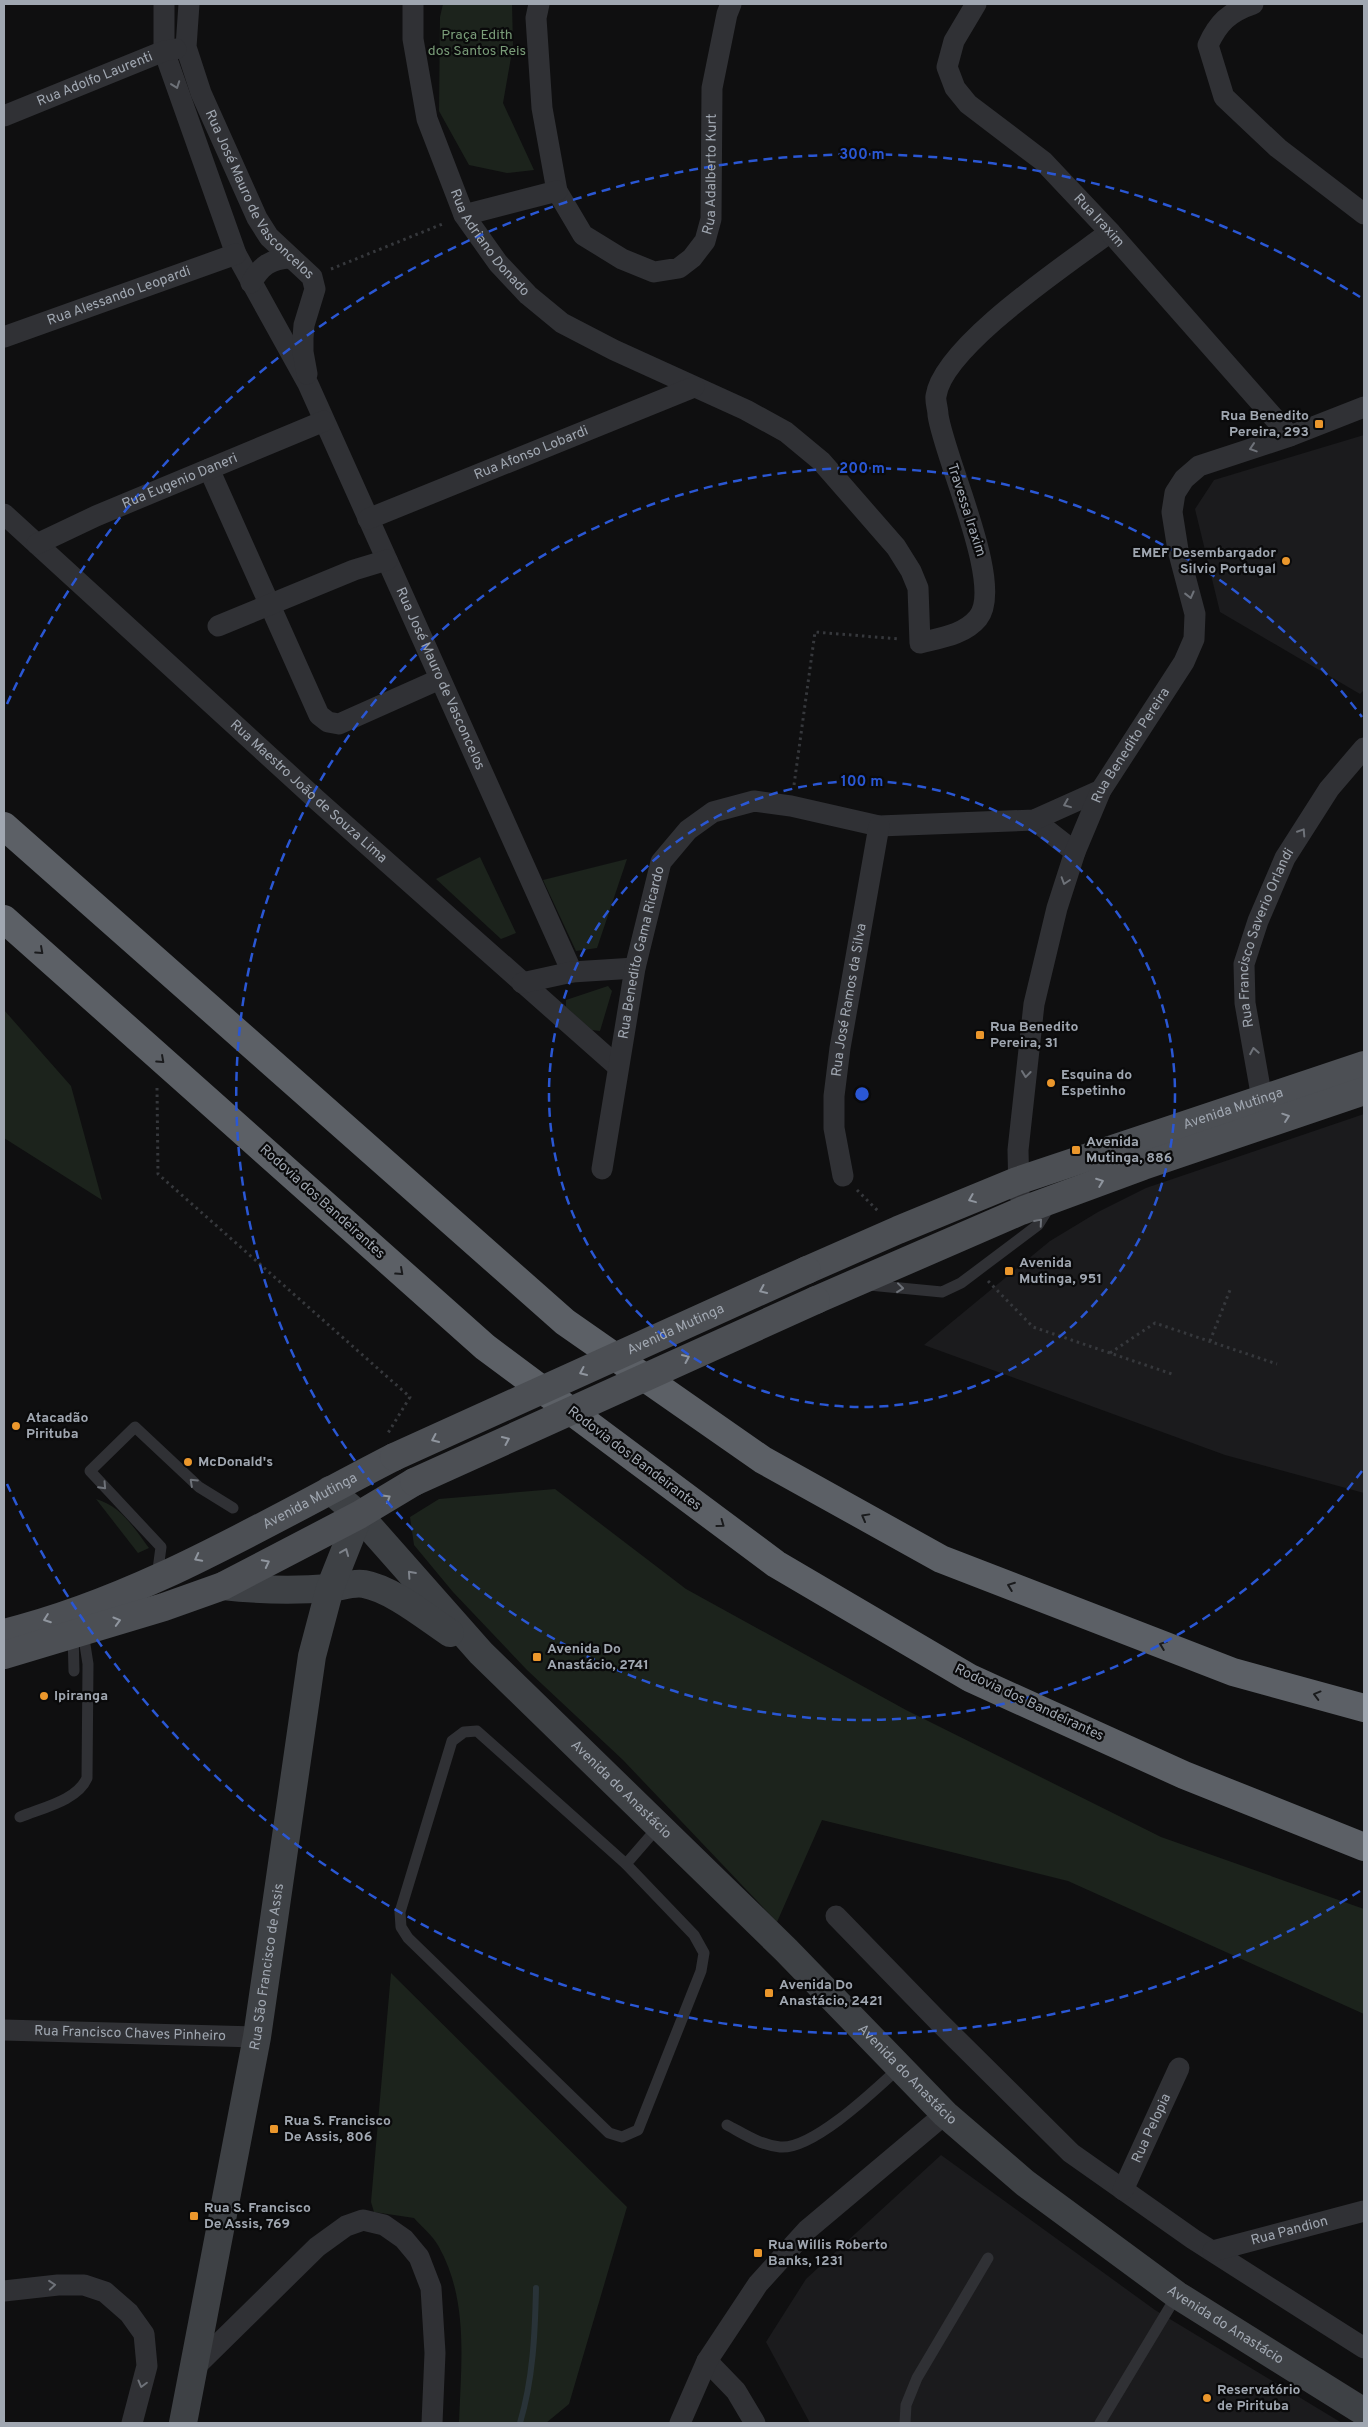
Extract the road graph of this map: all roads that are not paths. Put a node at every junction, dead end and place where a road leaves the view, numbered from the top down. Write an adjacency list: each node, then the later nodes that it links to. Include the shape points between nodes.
1 (164, 4): 9 (street, Rua José Mauro de Vasconcelos)
2 (189, 4): 8 (street, Rua José Mauro de Vasconcelos)
3 (412, 4): 13 (street, Rua Adriano Donado, via 413,39 427,119)
4 (539, 4): 11 (street, Rua Adalberto Kurt, via 536,18 542,108)
5 (731, 4): 11 (street, Rua Adalberto Kurt, via 712,88 711,219 705,241 692,258 679,268 654,272 622,259 583,236)
6 (976, 4): 14 (street, Rua Iraxim, via 954,41 947,67 955,88 968,104 1043,161)
7 (1253, 4): 12 (street, via 1241,8 1216,26 1208,45 1224,97 1278,148)
8 (186, 47): 9 (street, Rua Adolfo Laurenti); 16 (street, Rua José Mauro de Vasconcelos, via 201,93 257,218 269,237)
9 (164, 52): 10 (street, Rua Adolfo Laurenti); 15 (street, Rua José Mauro de Vasconcelos, one-way to 15)
10 (4, 116)
11 (557, 191): 13 (street)
12 (1364, 214)
13 (464, 215): 22 (street, Rua Adriano Donado, via 498,263 528,295 562,322)
14 (1110, 232): 22 (street, Travessa Iraxim, via 974,338 946,372 936,396 941,432 983,562 986,597 979,618 955,635 920,643 918,588 911,571 896,547 820,461 786,432); 25 (street, Rua Iraxim)
15 (236, 254): 17 (street, Rua José Mauro de Vasconcelos); 20 (street, Rua Alessando Leopardi)
16 (290, 258): 17 (street, via 268,263 258,270); 18 (street, Rua José Mauro de Vasconcelos, via 312,277 315,289)
17 (251, 283): 19 (street, Rua José Mauro de Vasconcelos)
18 (312, 306): 19 (street, via 291,318); 21 (street, Rua José Mauro de Vasconcelos, via 304,325)
19 (268, 316): 21 (street, Rua José Mauro de Vasconcelos)
20 (4, 337)
21 (308, 384): 24 (street, Rua José Mauro de Vasconcelos)
22 (694, 387): 28 (street, Rua Afonso Lobardi)
23 (1364, 407): 25 (street, Rua Benedito Pereira)
24 (324, 421): 26 (street, Rua Eugenio Daneri); 28 (street, Rua José Mauro de Vasconcelos)
25 (1290, 436): 35 (street, Rua Benedito Pereira, one-way to 35, via 1199,466 1184,479 1175,493 1172,512 1194,614 1194,639 1184,662)
26 (209, 469): 29 (street, Rua Eugenio Daneri); 31 (street)
27 (4, 514): 29 (street, Rua Maestro João de Souza Lima)
28 (368, 519): 30 (street, Rua José Mauro de Vasconcelos)
29 (37, 544): 43 (street, Rua Maestro João de Souza Lima)
30 (387, 560): 31 (street); 33 (street, Rua José Mauro de Vasconcelos)
31 (269, 605): 32 (street); 33 (street, via 319,715 328,722 339,724)
32 (218, 626)
33 (440, 679): 42 (street, Rua José Mauro de Vasconcelos)
34 (1364, 748): 47 (street, Rua Francisco Saverio Orlandi, one-way to 34, via 1245,1003 1244,964 1258,920 1285,858 1329,789)
35 (1101, 790): 36 (street, Rua Benedito Gama Ricardo, one-way to 36); 39 (street, Rua Benedito Pereira)
36 (1034, 820): 38 (street, Rua Benedito Gama Ricardo); 39 (street)
37 (4, 826): 67 (highway, one-way to 37, via 1233,1672 941,1559 763,1460 565,1322)
38 (879, 826): 41 (street, Rua Benedito Gama Ricardo, via 754,801 713,812 688,830 661,862); 50 (street, Rua José Ramos da Silva, via 834,1096 834,1128)
39 (1074, 852): 51 (street, Rua Benedito Pereira, one-way to 51, via 1034,1004)
40 (4, 919): 70 (highway, Rodovia dos Bandeirantes, one-way to 70, via 485,1347 776,1564 970,1678 1184,1775)
41 (635, 968): 42 (street); 45 (street, Rua Benedito Gama Ricardo)
42 (572, 972): 43 (street)
43 (522, 983): 45 (street, Rua Maestro João de Souza Lima)
44 (1364, 1065): 47 (main road, Avenida Mutinga)
45 (617, 1066): 49 (street, Rua Benedito Gama Ricardo)
46 (1364, 1091): 48 (main road, Avenida Mutinga, one-way to 46)
47 (1262, 1098): 48 (street); 51 (main road, Avenida Mutinga)
48 (1226, 1137): 52 (main road, Avenida Mutinga, one-way to 48)
49 (602, 1169)
50 (843, 1176)
51 (1017, 1181): 53 (street, Rua Benedito Pereira); 55 (main road, Avenida Mutinga, one-way to 55, bridge, via 389,1448)
52 (1055, 1200): 53 (main road, Avenida Mutinga); 54 (lane, one-way to 52, via 942,1292 961,1283 1038,1225)
53 (1021, 1210): 54 (main road, Avenida Mutinga)
54 (852, 1283): 57 (main road, Avenida Mutinga, one-way to 54, bridge, via 414,1482)
55 (330, 1490): 57 (main road, Avenida do Anastácio); 58 (main road, Avenida Mutinga)
56 (234, 1508): 59 (lane, one-way to 59, via 199,1487 135,1427 90,1471 161,1547)
57 (359, 1515): 60 (main road, Avenida Mutinga, one-way to 57); 61 (main road, Rua São Francisco de Assis, one-way to 57); 64 (main road, Avenida do Anastácio, one-way to 57)
58 (272, 1520): 59 (main road, Avenida Mutinga, one-way to 59); 60 (main road, via 268,1527 228,1557 222,1569)
59 (156, 1578): 63 (main road, Avenida Mutinga, one-way to 63, via 106,1599)
60 (223, 1586): 61 (main road, Avenida do Anastácio, via 249,1589); 62 (main road, Avenida Mutinga, one-way to 60, via 164,1607)
61 (330, 1588): 64 (main road, Avenida do Anastácio, via 362,1584 374,1587 408,1604); 74 (main road, Rua São Francisco de Assis, via 312,1656)
62 (78, 1631): 65 (main road, Avenida Mutinga); 66 (lane); 68 (lane, via 88,1664 87,1778 71,1796)
63 (4, 1633)
64 (481, 1653): 69 (main road, Avenida do Anastácio)
65 (4, 1655)
66 (74, 1671)
67 (1364, 1708)
68 (20, 1817)
69 (659, 1826): 71 (lane); 75 (main road, Avenida do Anastácio)
70 (1364, 1847)
71 (626, 1864): 71 (lane, via 478,1730 464,1732 452,1741 400,1912 401,1928 408,1938 609,2133 622,2137 638,2130 701,1971 704,1953 694,1935)
72 (836, 1916): 79 (street, via 1071,2153)
73 (4, 2030): 74 (street, Rua Francisco Chaves Pinheiro)
74 (257, 2037): 87 (main road, Rua São Francisco de Assis)
75 (900, 2067): 77 (main road, Avenida do Anastácio); 78 (lane, via 866,2099 801,2142 782,2147 760,2143)
76 (1179, 2068): 79 (street, Rua Pelopia)
77 (945, 2114): 84 (main road, Avenida do Anastácio, via 1025,2183); 86 (street, via 807,2230 758,2284)
78 (727, 2124)
79 (1123, 2190): 81 (street)
80 (1364, 2211): 81 (street, Rua Pandion)
81 (1213, 2251): 85 (street)
82 (988, 2258): 94 (lane, via 917,2378 906,2405)
83 (4, 2291): 89 (street, one-way to 89, via 58,2284 84,2285 105,2292 129,2313 144,2334 147,2366)
84 (1177, 2295): 88 (main road, Avenida do Anastácio); 95 (lane)
85 (1364, 2348)
86 (706, 2361): 92 (street); 93 (street, via 736,2391)
87 (195, 2367): 90 (main road, Rua São Francisco de Assis); 91 (street, via 317,2248 346,2226 363,2220 377,2223 404,2240 419,2257 431,2288 435,2353)
88 (1364, 2412)
89 (132, 2423)
90 (184, 2423)
91 (432, 2423)
92 (680, 2423)
93 (756, 2423)
94 (905, 2423)
95 (1100, 2423)

